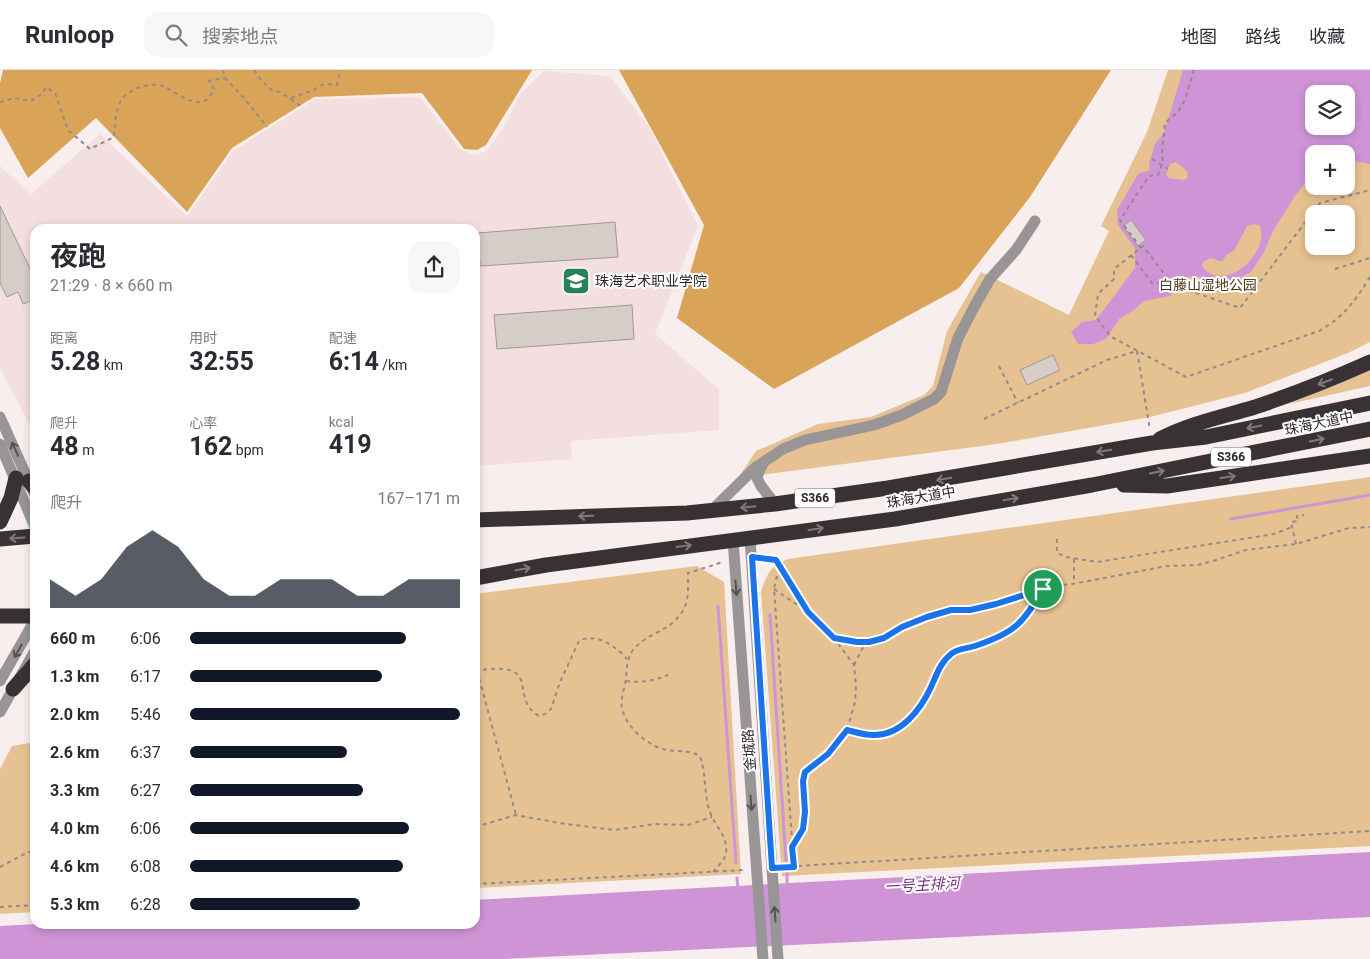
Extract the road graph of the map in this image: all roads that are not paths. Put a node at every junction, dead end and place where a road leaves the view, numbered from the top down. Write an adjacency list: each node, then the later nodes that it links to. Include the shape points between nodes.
1 (1035, 221): 9 (street, via 1016,250 990,279 958,338 941,392 934,399 874,425 805,440 783,449)
2 (1370, 362): 6 (highway, one-way to 6, via 1328,381 1181,428)
3 (1370, 403): 6 (highway, 珠海大道中 / S366, one-way to 6, via 1206,437)
4 (0, 417): 10 (street, one-way to 4)
5 (1370, 429): 11 (highway, 珠海大道中 / S366, one-way to 5)
6 (1152, 443): 13 (highway, 珠海大道中 / S366, one-way to 13)
7 (0, 444): 10 (street)
8 (1370, 456): 11 (highway, one-way to 8, via 1168,486)
9 (766, 461): 13 (street, via 757,478); 14 (street)
10 (27, 482): 12 (street); 16 (highway, via 11,498)
11 (1092, 484): 18 (highway, 珠海大道中 / S366, one-way to 11, via 895,519)
12 (30, 499)
13 (775, 504): 14 (highway, 珠海大道中 / S366, one-way to 14)
14 (711, 511): 15 (highway, 珠海大道中 / S366, one-way to 15)
15 (480, 520)
16 (0, 522)
17 (30, 536): 19 (highway, one-way to 19)
18 (750, 538): 20 (highway, 珠海大道中 / S366); 30 (street, 金城路, one-way to 18)
19 (0, 539)
20 (733, 540): 21 (highway, 珠海大道中 / S366, one-way to 20); 29 (street, 金城路, one-way to 29)
21 (480, 577)
22 (0, 616): 23 (highway)
23 (30, 616)
24 (30, 631): 27 (street, one-way to 27)
25 (30, 657): 27 (street)
26 (30, 668): 27 (highway)
27 (6, 685): 28 (street)
28 (0, 712)
29 (763, 959)
30 (778, 959)

